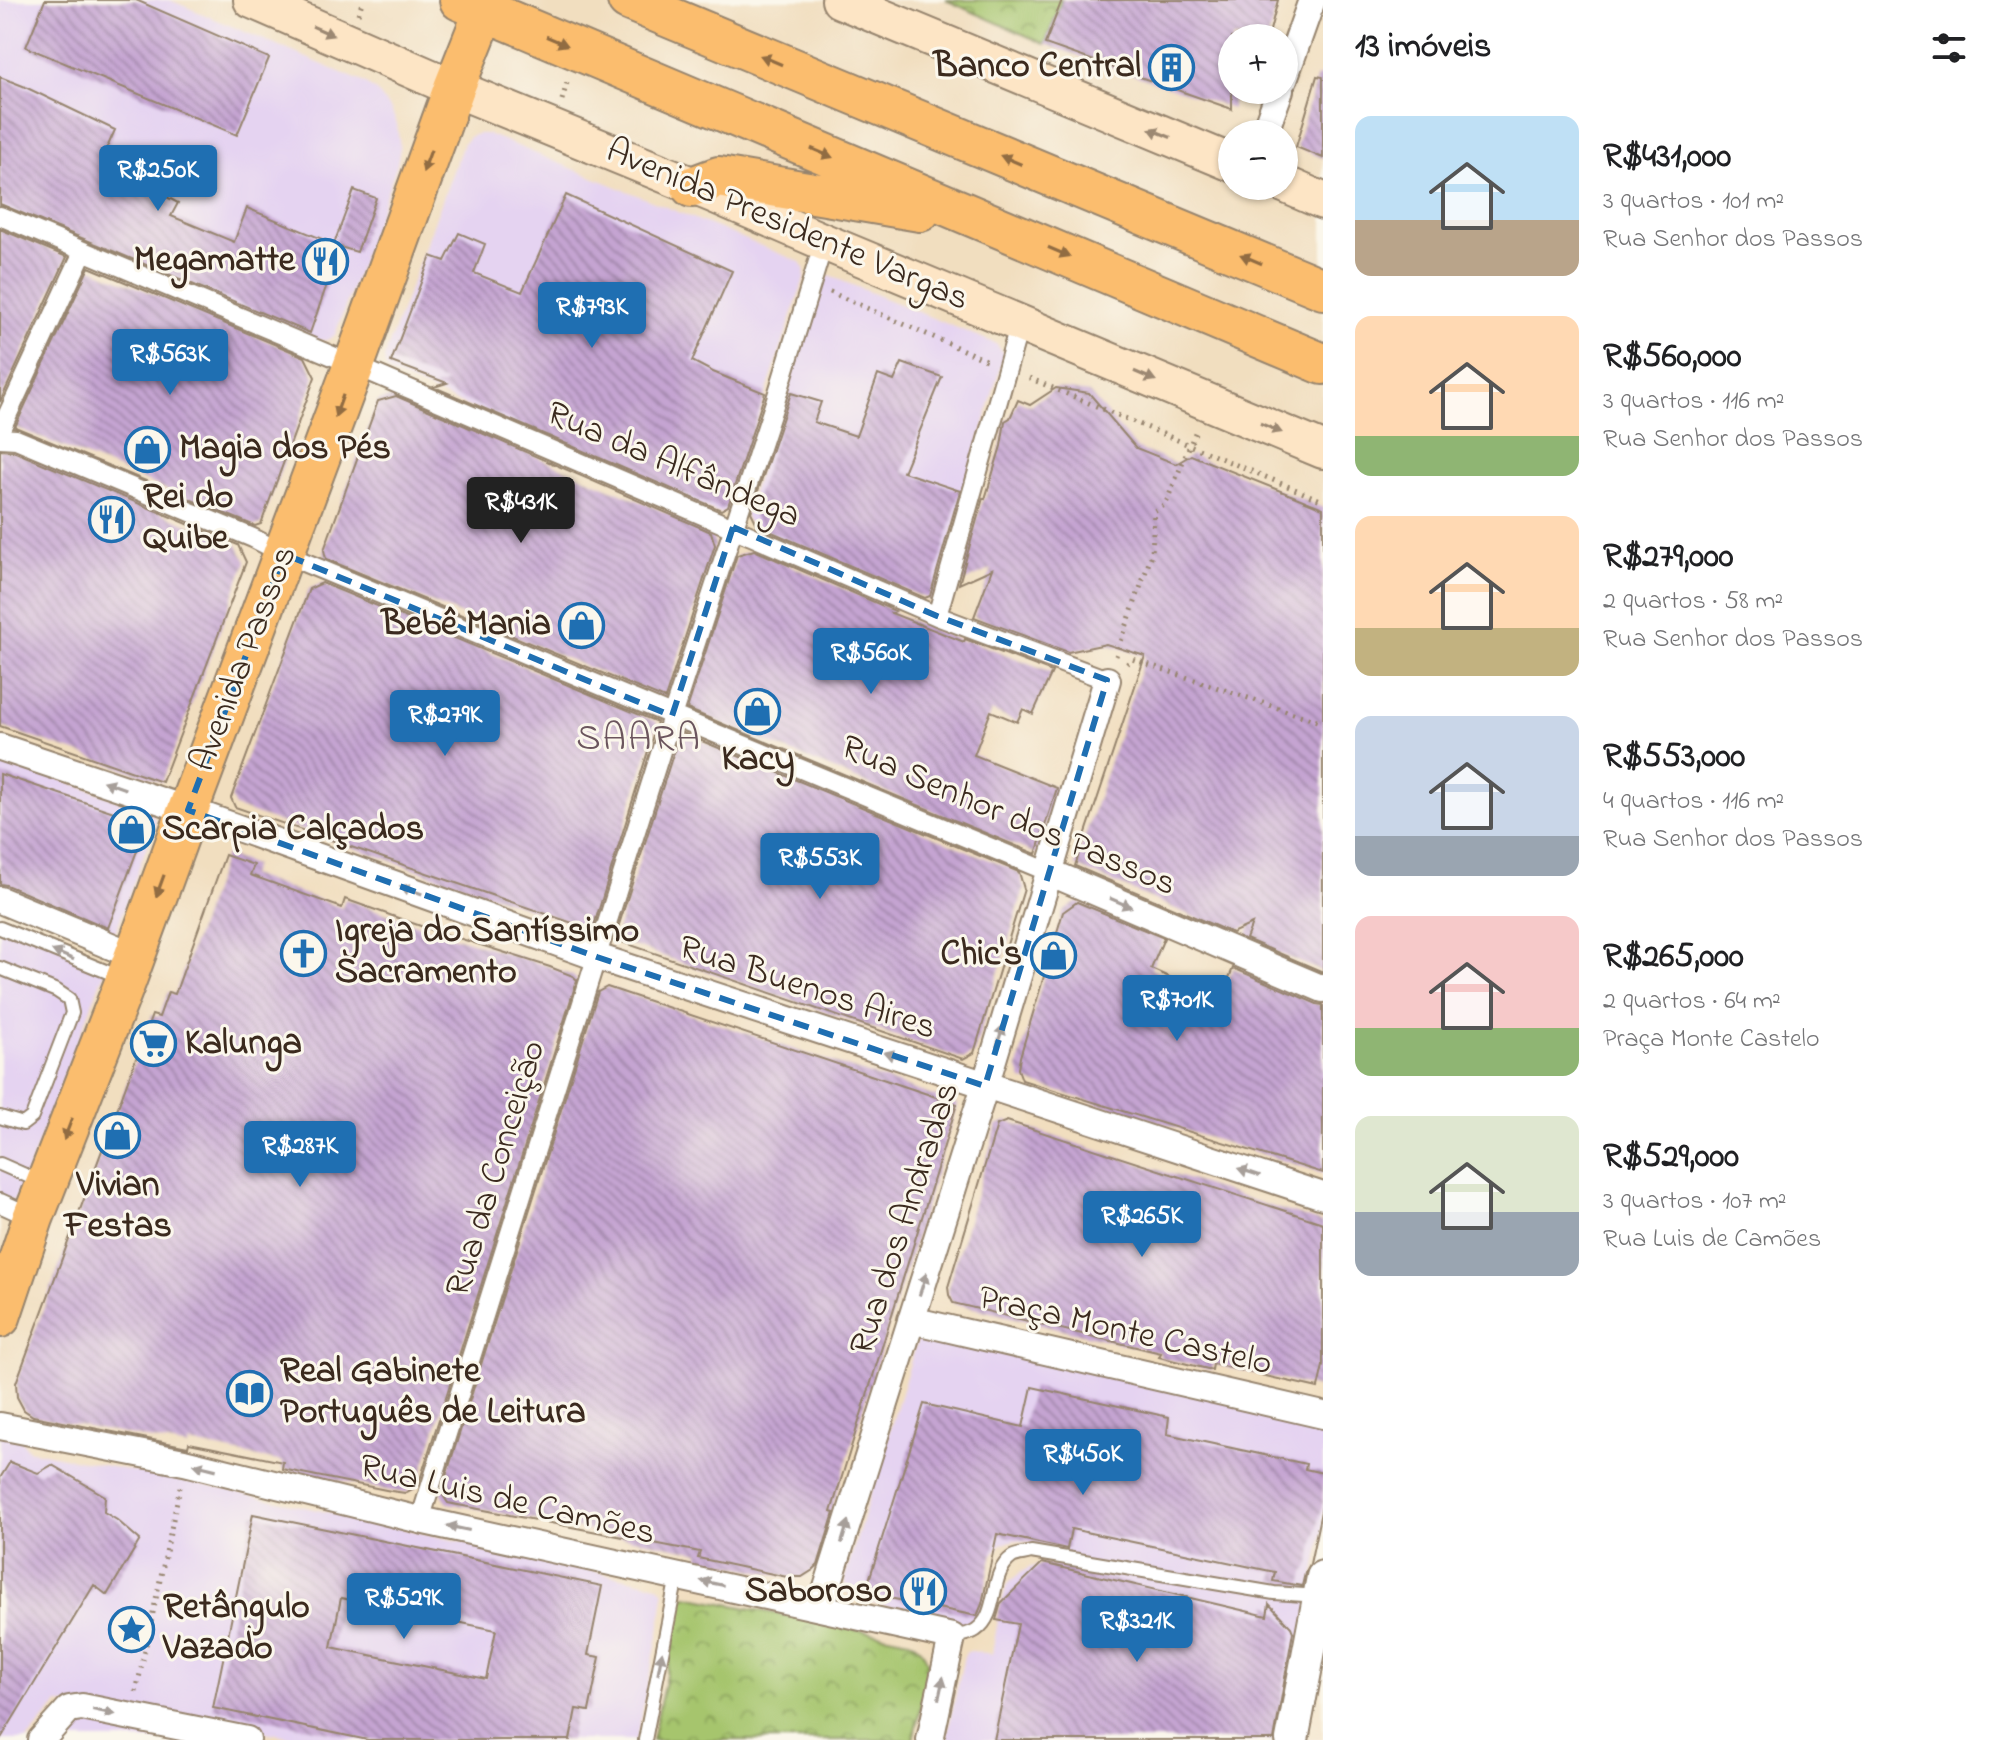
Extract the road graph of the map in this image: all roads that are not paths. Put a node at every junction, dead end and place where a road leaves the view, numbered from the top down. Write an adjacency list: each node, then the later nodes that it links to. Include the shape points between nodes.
1 (252, 0): 7 (main road, Avenida Presidente Vargas, one-way to 7)
2 (628, 0): 16 (main road, one-way to 2)
3 (840, 0): 8 (main road, one-way to 3)
4 (478, 3): 7 (main road, Avenida Passos); 13 (main road, one-way to 13)
5 (1315, 9): 6 (street)
6 (1298, 47)
7 (454, 88): 9 (main road, Avenida Presidente Vargas); 19 (main road, Avenida Passos, one-way to 19)
8 (1218, 157)
9 (692, 187): 13 (main road, via 719,177); 14 (main road, Avenida Presidente Vargas)
10 (1298, 190): 11 (main road)
11 (1323, 201)
12 (0, 216): 15 (street, Rua da Alfândega)
13 (987, 222): 18 (main road, one-way to 18)
14 (824, 242): 17 (main road, Avenida Presidente Vargas); 23 (street, Rua da Conceição)
15 (83, 252): 19 (street, Rua da Alfândega); 20 (street)
16 (1323, 289)
17 (1020, 323): 22 (main road, Avenida Presidente Vargas, one-way to 22); 25 (street)
18 (1323, 364)
19 (354, 365): 23 (street, Rua da Alfândega); 24 (main road, Avenida Passos, one-way to 24)
20 (0, 431)
21 (0, 438): 24 (street, Rua Senhor dos Passos, via 16,439)
22 (1323, 450)
23 (733, 527): 25 (street, Rua da Alfândega); 27 (street, Rua da Conceição)
24 (284, 554): 27 (street, Rua Senhor dos Passos); 29 (main road, Avenida Passos)
25 (937, 616): 26 (street, Rua da Alfândega)
26 (1107, 680): 30 (street, Rua dos Andradas)
27 (672, 716): 30 (street, Rua Senhor dos Passos); 33 (street, Rua da Conceição)
28 (0, 747): 29 (street, Rua Buenos Aires, one-way to 28)
29 (188, 810): 33 (street, Rua Buenos Aires, one-way to 29); 35 (main road, Avenida Passos, one-way to 35)
30 (1049, 872): 36 (street, Rua Senhor dos Passos, one-way to 36); 37 (street, Rua dos Andradas, one-way to 30)
31 (0, 900): 35 (street)
32 (0, 928): 35 (lane, one-way to 32)
33 (597, 957): 37 (street, Rua Buenos Aires, one-way to 33); 46 (street, Rua da Conceição)
34 (0, 968): 38 (lane, via 57,991 69,999 72,1013 32,1117 23,1124)
35 (130, 968): 41 (main road, Avenida Passos, one-way to 41)
36 (1323, 989)
37 (985, 1086): 40 (street, Rua Buenos Aires, one-way to 37); 43 (street, Rua dos Andradas, one-way to 37)
38 (0, 1117)
39 (0, 1164): 41 (lane)
40 (1323, 1196)
41 (26, 1202): 42 (main road, Avenida Passos)
42 (0, 1317)
43 (911, 1320): 44 (street, Praça Monte Castelo); 49 (street, Rua dos Andradas, one-way to 43)
44 (1323, 1415)
45 (0, 1426): 46 (street, Rua Luis de Camões, one-way to 45, via 184,1462)
46 (420, 1520): 47 (street, Rua Luis de Camões, one-way to 46)
47 (677, 1576): 49 (street, Rua Luis de Camões, one-way to 47); 54 (lane, one-way to 47)
48 (1322, 1590): 50 (lane, via 1274,1593 1031,1552 1014,1556 1000,1569 979,1629); 56 (street)
49 (821, 1607): 50 (street, Rua Luis de Camões)
50 (952, 1637): 55 (street, one-way to 50)
51 (196, 1735): 52 (street, one-way to 51, via 69,1709 82,1707); 53 (street)
52 (41, 1740)
53 (247, 1740)
54 (645, 1740)
55 (930, 1740)
56 (1292, 1740)

